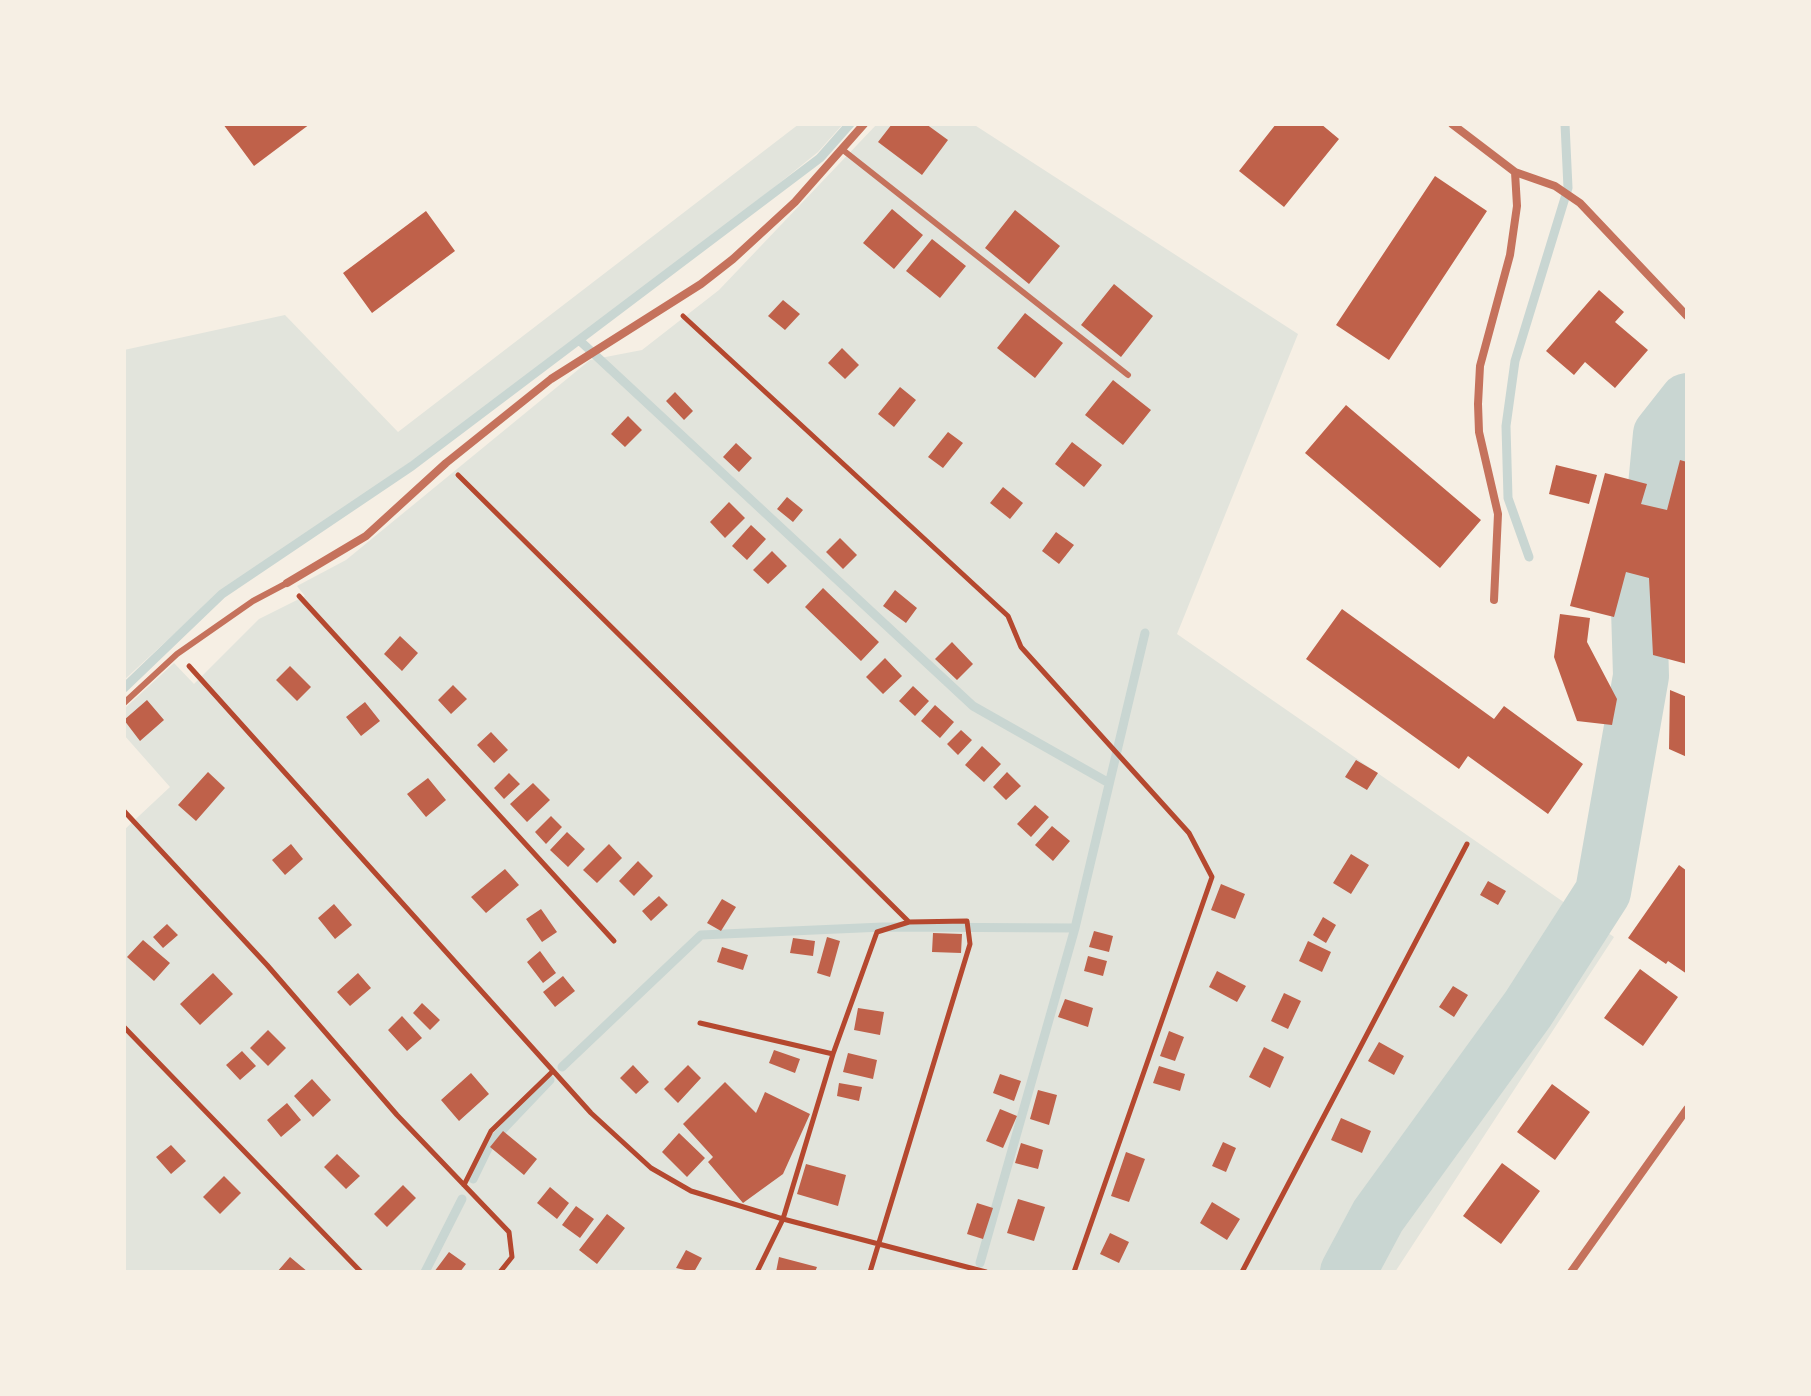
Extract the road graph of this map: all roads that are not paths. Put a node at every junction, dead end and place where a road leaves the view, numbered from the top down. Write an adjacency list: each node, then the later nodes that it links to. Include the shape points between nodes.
1 (864, 124): 3 (street)
2 (1452, 124): 4 (street)
3 (843, 150): 6 (lane); 7 (street, via 743,250 671,304 551,379 366,536)
4 (1515, 172): 5 (street, via 1555,186 1599,220); 8 (street, via 1517,206 1510,255 1480,366 1478,404 1479,432 1498,514)
5 (1687, 316)
6 (1128, 375)
7 (287, 583): 9 (lane, via 177,654)
8 (1494, 600)
9 (124, 703)
10 (1687, 1109): 11 (street)
11 (1571, 1272)

